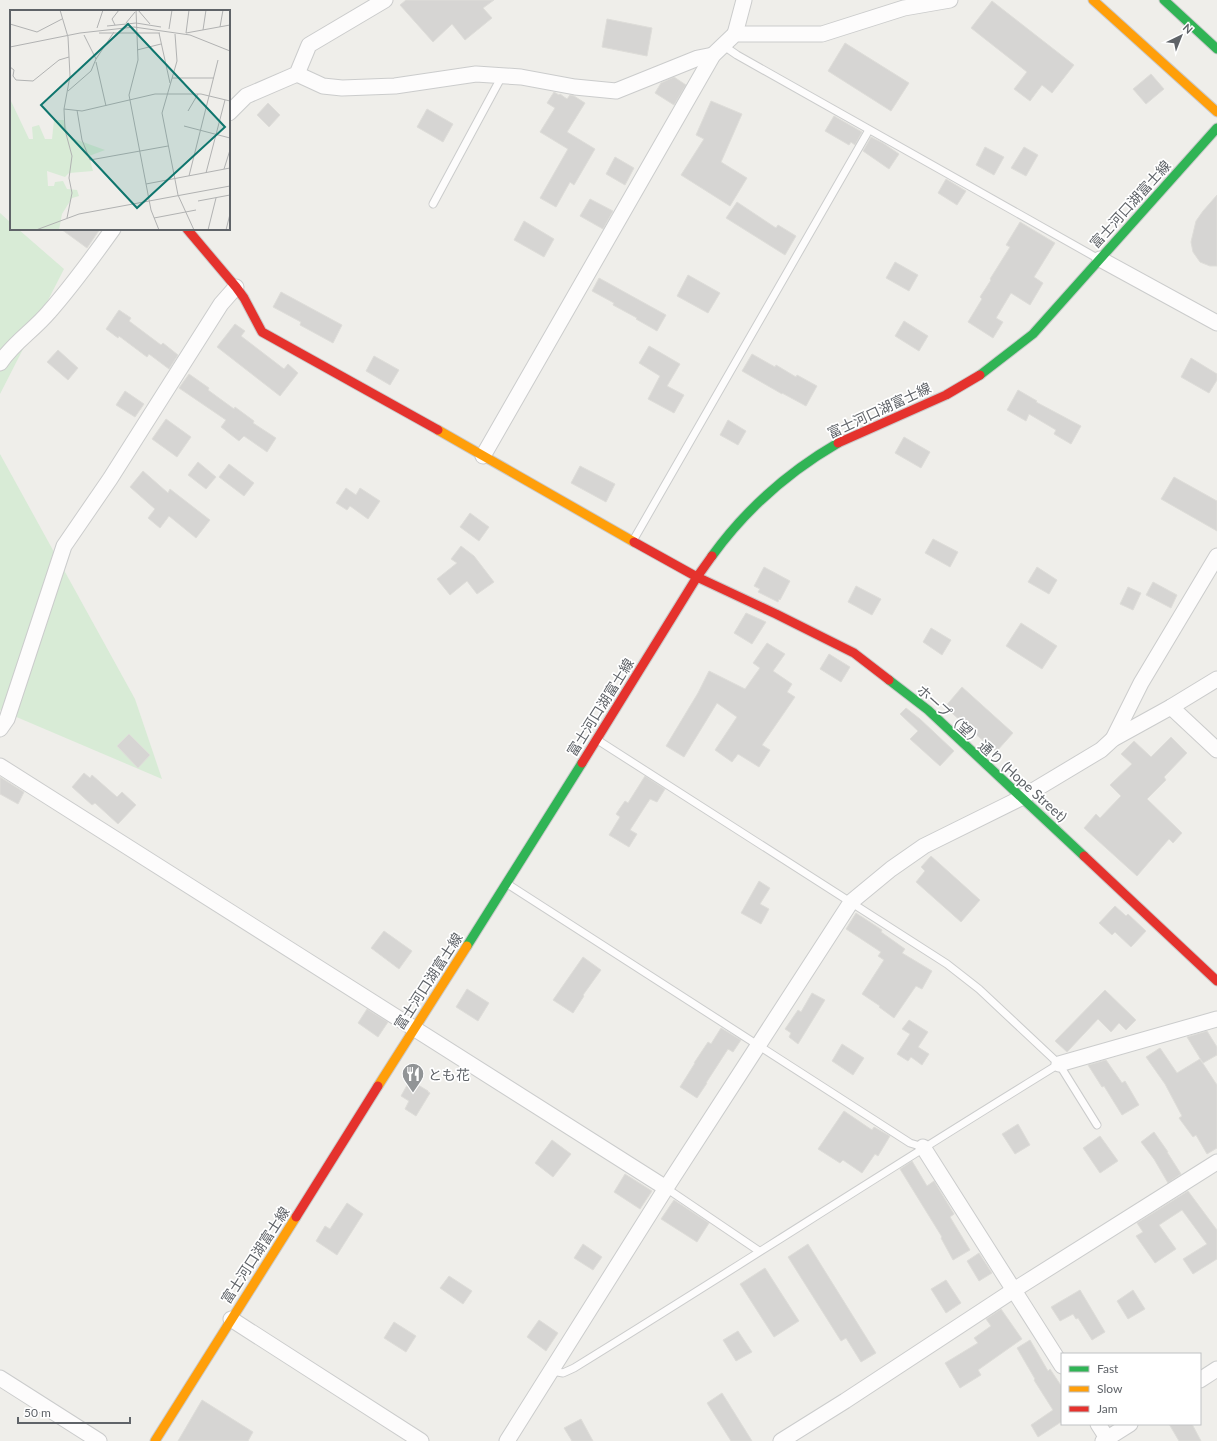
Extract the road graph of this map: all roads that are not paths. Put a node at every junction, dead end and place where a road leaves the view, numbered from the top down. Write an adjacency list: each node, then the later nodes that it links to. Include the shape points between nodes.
1 (385, 0): 9 (street, via 308,45)
2 (744, 0): 6 (street)
3 (950, 0): 6 (street, via 904,8 822,34)
4 (1093, 0): 12 (main road)
5 (1164, 0): 7 (main road)
6 (735, 34): 8 (street)
7 (1217, 49)
8 (718, 50): 10 (street, via 616,91); 14 (lane, via 737,56); 22 (street)
9 (297, 74): 10 (street, via 323,86 342,88 395,86 476,74); 11 (street, via 246,96)
10 (502, 76): 15 (lane)
11 (230, 112)
12 (1217, 112)
13 (1217, 128): 18 (main road, 富士河口湖富士線)
14 (869, 130): 18 (lane); 23 (lane)
15 (433, 204)
16 (113, 230): 21 (street, via 48,314 8,351)
17 (188, 230): 19 (main road, ホープ（望）通り (Hope Street))
18 (1100, 259): 20 (street); 25 (main road, 富士河口湖富士線, via 1033,334 998,363 947,395 860,431 788,475 756,504 724,539)
19 (236, 287): 22 (main road, ホープ（望）通り (Hope Street), via 262,332); 28 (street, via 221,304 110,479 64,546 7,719)
20 (1217, 323)
21 (0, 363)
22 (483, 456): 23 (main road, ホープ（望）通り (Hope Street))
23 (633, 541): 25 (main road, ホープ（望）通り (Hope Street))
24 (1217, 556): 29 (street, via 1141,683)
25 (697, 576): 30 (main road, 富士河口湖富士線); 33 (main road, ホープ（望）通り (Hope Street), via 854,653 928,710)
26 (1217, 679): 27 (street)
27 (1172, 707): 29 (street); 31 (street)
28 (0, 729)
29 (1113, 739): 33 (street, via 1101,750)
30 (597, 740): 34 (main road, 富士河口湖富士線); 35 (lane)
31 (1217, 750)
32 (0, 766): 38 (street)
33 (1021, 798): 35 (street, via 924,846); 36 (main road, ホープ（望）通り (Hope Street))
34 (507, 884): 38 (main road, 富士河口湖富士線); 39 (lane)
35 (851, 902): 39 (street); 40 (lane, via 947,964 979,989)
36 (1217, 981)
37 (1217, 1020): 40 (street)
38 (414, 1029): 44 (street); 47 (main road, 富士河口湖富士線)
39 (758, 1046): 42 (lane, via 910,1143); 44 (street)
40 (1058, 1064): 41 (lane); 42 (lane)
41 (1097, 1125)
42 (923, 1147): 45 (lane); 46 (street)
43 (1217, 1162): 46 (street)
44 (666, 1188): 45 (lane); 50 (street)
45 (759, 1252): 50 (lane, via 574,1368 563,1373)
46 (1014, 1290): 48 (street); 60 (street)
47 (231, 1319): 57 (main road, 富士河口湖富士線); 58 (street)
48 (1061, 1364)
49 (1217, 1369): 52 (street)
50 (552, 1371): 59 (street)
51 (0, 1378): 56 (street)
52 (1201, 1379)
53 (1099, 1425): 55 (street)
54 (1129, 1425): 55 (street)
55 (1107, 1440)
56 (99, 1441)
57 (155, 1441)
58 (421, 1441)
59 (507, 1441)
60 (781, 1441)

